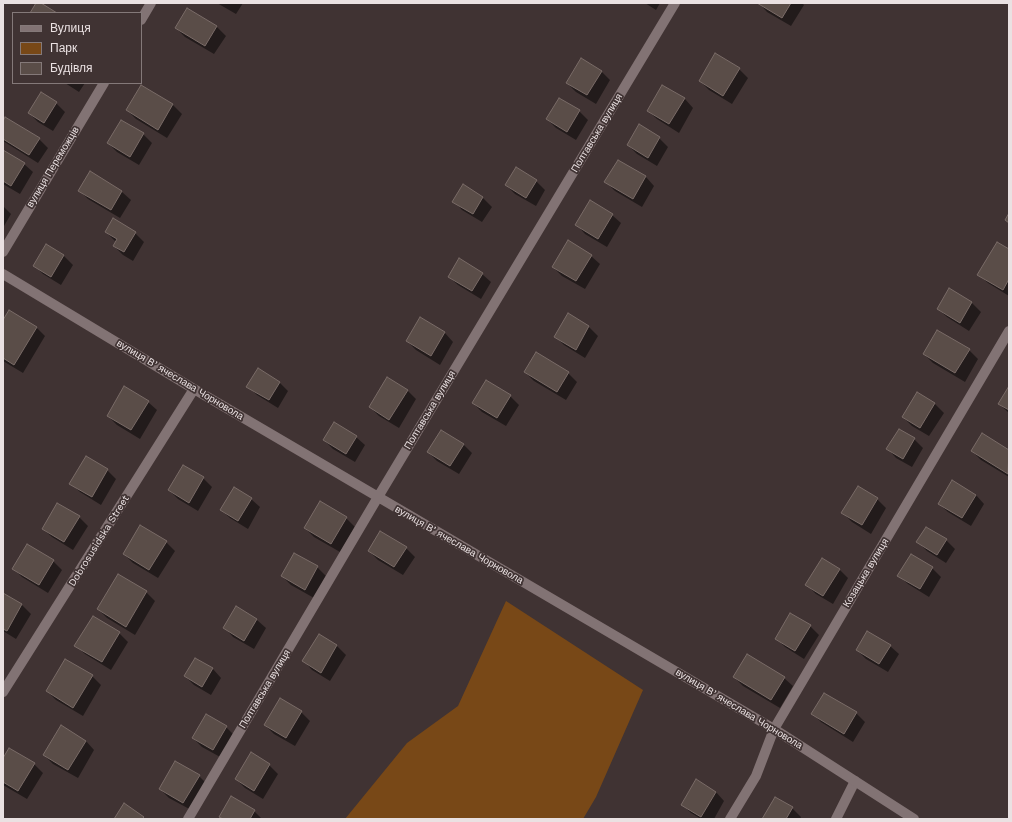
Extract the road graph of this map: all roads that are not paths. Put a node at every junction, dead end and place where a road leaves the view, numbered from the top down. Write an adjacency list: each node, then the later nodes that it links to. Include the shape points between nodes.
1 (151, 3): 3 (street)
2 (675, 3): 9 (street, Полтавська вулиця)
3 (142, 18)
4 (103, 84): 5 (street, вулиця Переможців)
5 (3, 252)
6 (3, 274): 8 (street, вулиця Вʼячеслава Чорновола)
7 (1009, 331): 11 (street, Козацька вулиця)
8 (194, 389): 9 (street, вулиця Вʼячеслава Чорновола); 10 (street, Dobrosusidska Street)
9 (378, 497): 11 (street, вулиця Вʼячеслава Чорновола); 13 (street, Полтавська вулиця)
10 (3, 692)
11 (774, 729): 12 (street, вулиця Вʼячеслава Чорновола); 14 (street, Козацька вулиця, via 756,776)
12 (855, 781): 15 (street); 16 (street, вулиця Вʼячеслава Чорновола)
13 (188, 819)
14 (730, 819)
15 (836, 819)
16 (914, 819)

